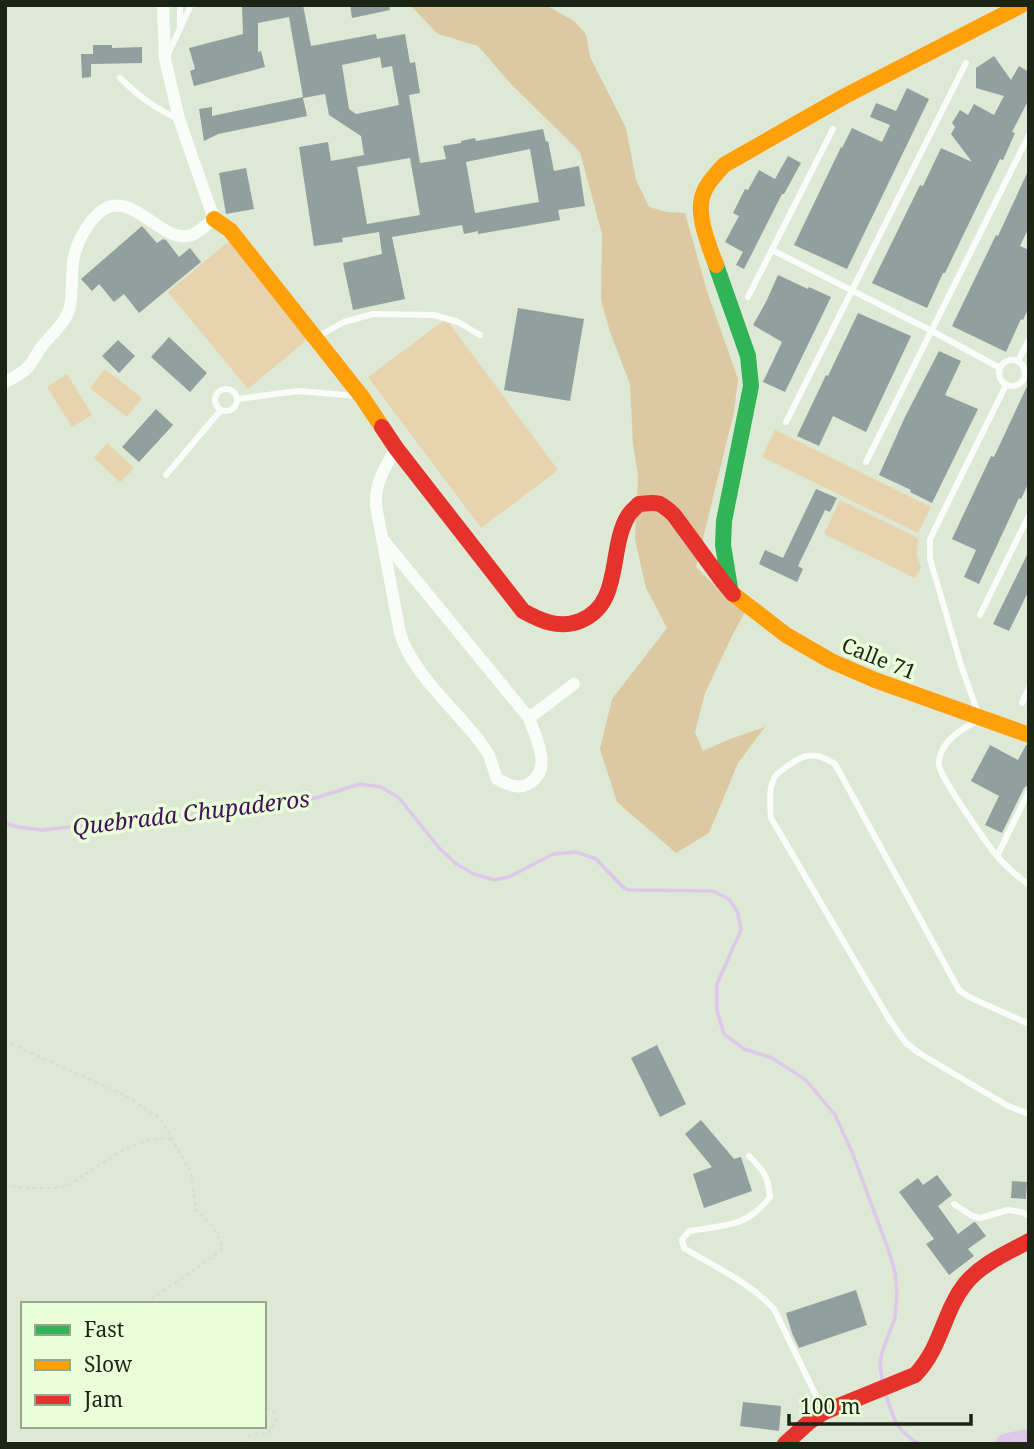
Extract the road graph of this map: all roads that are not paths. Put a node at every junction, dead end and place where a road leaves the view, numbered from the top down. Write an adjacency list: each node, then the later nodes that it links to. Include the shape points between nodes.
1 (163, 5): 7 (street)
2 (180, 5): 6 (lane)
3 (191, 5): 6 (lane)
4 (1022, 5): 5 (street)
5 (997, 11): 35 (street, via 724,165 701,199 703,228 748,356 751,386 724,521)
6 (180, 30): 7 (lane)
7 (165, 59): 10 (street)
8 (966, 63): 15 (lane)
9 (120, 78): 10 (lane, via 153,107)
10 (179, 119): 13 (street)
11 (834, 129): 14 (lane)
12 (1029, 135): 17 (lane)
13 (214, 219): 19 (street, via 230,230); 24 (street, via 191,235 183,235 171,233 126,205 102,210 78,242 66,317 27,368)
14 (772, 250): 15 (lane); 16 (lane)
15 (852, 291): 17 (lane); 29 (lane)
16 (748, 297)
17 (932, 331): 22 (lane); 31 (lane)
18 (480, 335): 19 (lane, via 433,315 373,314 344,322)
19 (317, 337): 26 (street)
20 (1029, 339): 21 (lane)
21 (1018, 361): 22 (lane, via 1007,360); 23 (lane)
22 (1000, 368): 25 (lane, via 999,376)
23 (1026, 380): 25 (lane)
24 (5, 382)
25 (1006, 385): 41 (lane, via 930,539 930,559)
26 (362, 397): 27 (lane, via 298,391); 30 (street)
27 (238, 399): 28 (lane, via 234,408); 28 (lane, via 233,390 217,392 215,402)
28 (221, 410): 32 (lane)
29 (786, 422)
30 (396, 448): 34 (street, via 375,491); 35 (street, Calle 71, via 523,611 540,621 580,624 598,612 610,592 623,527 642,503 662,504 677,515)
31 (866, 462)
32 (166, 475)
33 (1029, 515): 36 (lane)
34 (384, 541): 40 (street); 40 (street, via 404,647 481,743 497,779 511,787 526,786 538,777 542,766)
35 (730, 591): 41 (street, Calle 71, via 819,656)
36 (980, 615)
37 (574, 684): 40 (street)
38 (1029, 688): 39 (lane)
39 (1022, 703)
40 (529, 718)
41 (979, 719): 42 (street, Calle 71); 44 (lane, via 953,736 943,748 939,765)
42 (1029, 735)
43 (1029, 792): 44 (lane)
44 (996, 856): 45 (lane)
45 (1029, 885)
46 (1029, 1024): 47 (lane, via 959,990 835,764 810,755 776,775 771,818 906,1043 1008,1106)
47 (1029, 1114)
48 (749, 1156): 52 (lane, via 768,1180 770,1197 747,1219 689,1231 682,1240 684,1248 732,1275 774,1309)
49 (954, 1204): 50 (lane, via 980,1218 1008,1210)
50 (1029, 1216)
51 (1029, 1241): 52 (street, via 983,1268 959,1291 929,1360 915,1375)
52 (824, 1412): 53 (street)
53 (785, 1444)

